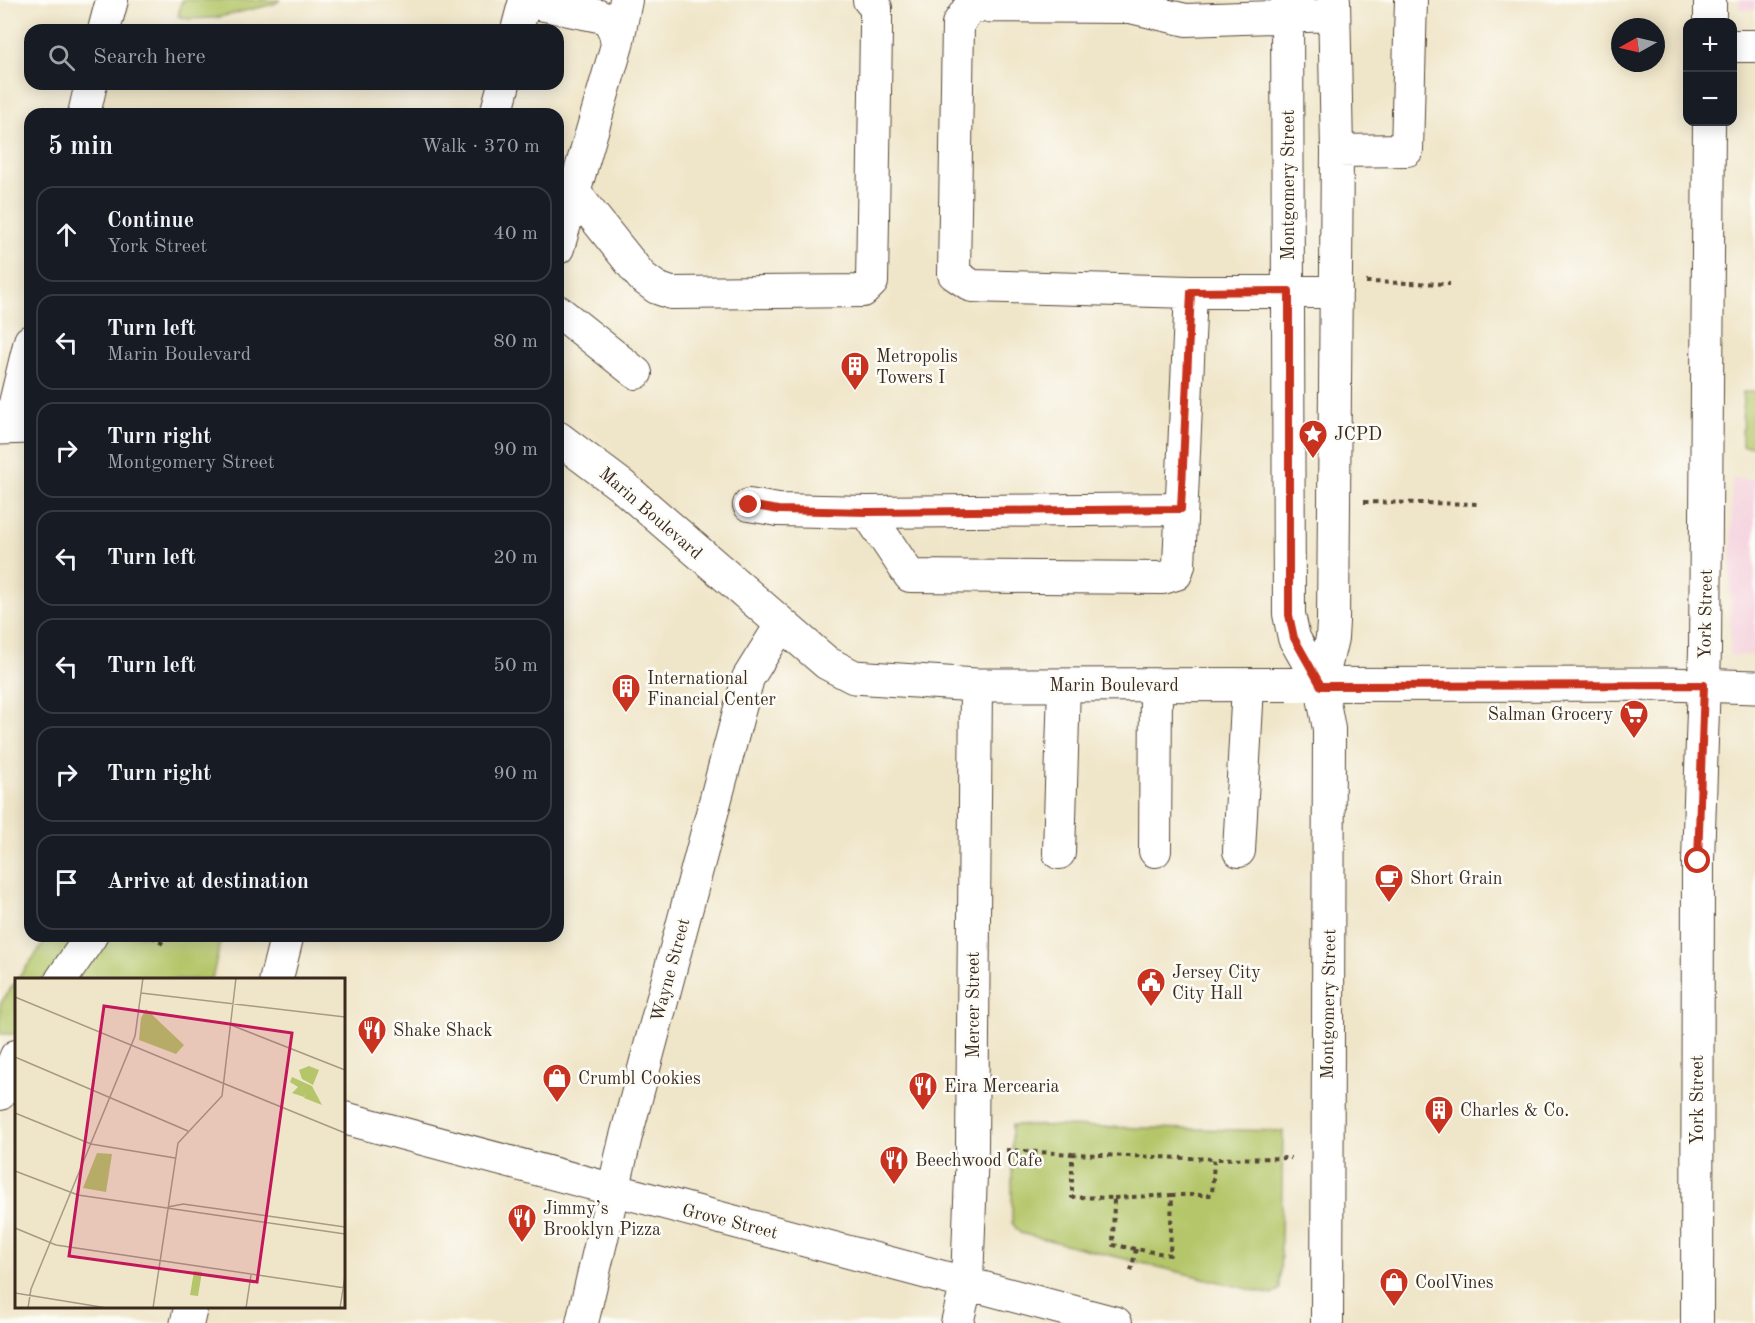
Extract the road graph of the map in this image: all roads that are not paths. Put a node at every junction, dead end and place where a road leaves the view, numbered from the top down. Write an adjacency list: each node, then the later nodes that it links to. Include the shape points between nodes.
1 (112, 0): 11 (street)
2 (626, 0): 12 (street)
3 (869, 0): 21 (street, via 876,8 872,282 863,291 671,293 642,277)
4 (1411, 0): 20 (street, via 1407,150)
5 (1710, 0): 10 (street)
6 (1141, 3): 7 (street, via 1186,20); 24 (street, via 970,6 958,24 954,274 972,286)
7 (1279, 5): 8 (street); 23 (street, Montgomery Street)
8 (1334, 7): 20 (street, Montgomery Street)
9 (522, 10): 12 (street, via 609,20)
10 (1710, 18)
11 (106, 24)
12 (617, 45): 21 (street)
13 (1737, 46): 14 (street)
14 (1755, 46)
15 (90, 90): 17 (street)
16 (502, 90): 18 (street)
17 (85, 108)
18 (498, 108)
19 (1709, 126): 37 (street, York Street)
20 (1337, 151): 25 (street, Montgomery Street)
21 (574, 192): 22 (street)
22 (564, 227)
23 (1289, 291): 24 (street); 25 (street); 40 (street, Montgomery Street, via 1289,615 1294,638)
24 (1191, 292): 32 (street)
25 (1336, 292): 40 (street, Montgomery Street, via 1332,630)
26 (564, 316): 28 (street)
27 (24, 371): 29 (street)
28 (636, 373)
29 (13, 428)
30 (564, 442): 34 (main road, Marin Boulevard, via 622,486)
31 (749, 505): 33 (street, via 778,510)
32 (1181, 509): 33 (street); 33 (street, via 1179,565 1176,574 1163,578 910,576)
33 (867, 512)
34 (781, 625): 35 (main road, Marin Boulevard, via 827,663 854,677); 50 (street, Wayne Street, via 748,678)
35 (975, 685): 36 (main road, Marin Boulevard); 51 (street, Mercer Street, via 972,1148)
36 (1064, 685): 38 (main road, Marin Boulevard); 44 (street)
37 (1704, 685): 40 (main road, Marin Boulevard); 41 (main road, Marin Boulevard); 58 (street, York Street, via 1698,861)
38 (1156, 686): 39 (main road, Marin Boulevard); 42 (street)
39 (1248, 686): 40 (main road, Marin Boulevard); 43 (street)
40 (1321, 686): 57 (street, Montgomery Street, via 1329,729)
41 (1755, 687)
42 (1155, 851)
43 (1239, 851)
44 (1059, 853)
45 (87, 942): 47 (street)
46 (286, 942): 48 (main road)
47 (63, 978)
48 (276, 978)
49 (345, 1118): 50 (street, Grove Street)
50 (614, 1192): 51 (street, Grove Street); 54 (street, Wayne Street)
51 (967, 1282): 55 (street, Mercer Street); 56 (street, Grove Street)
52 (191, 1308): 53 (main road)
53 (187, 1323)
54 (582, 1323)
55 (957, 1323)
56 (1116, 1323)
57 (1327, 1323)
58 (1697, 1323)

